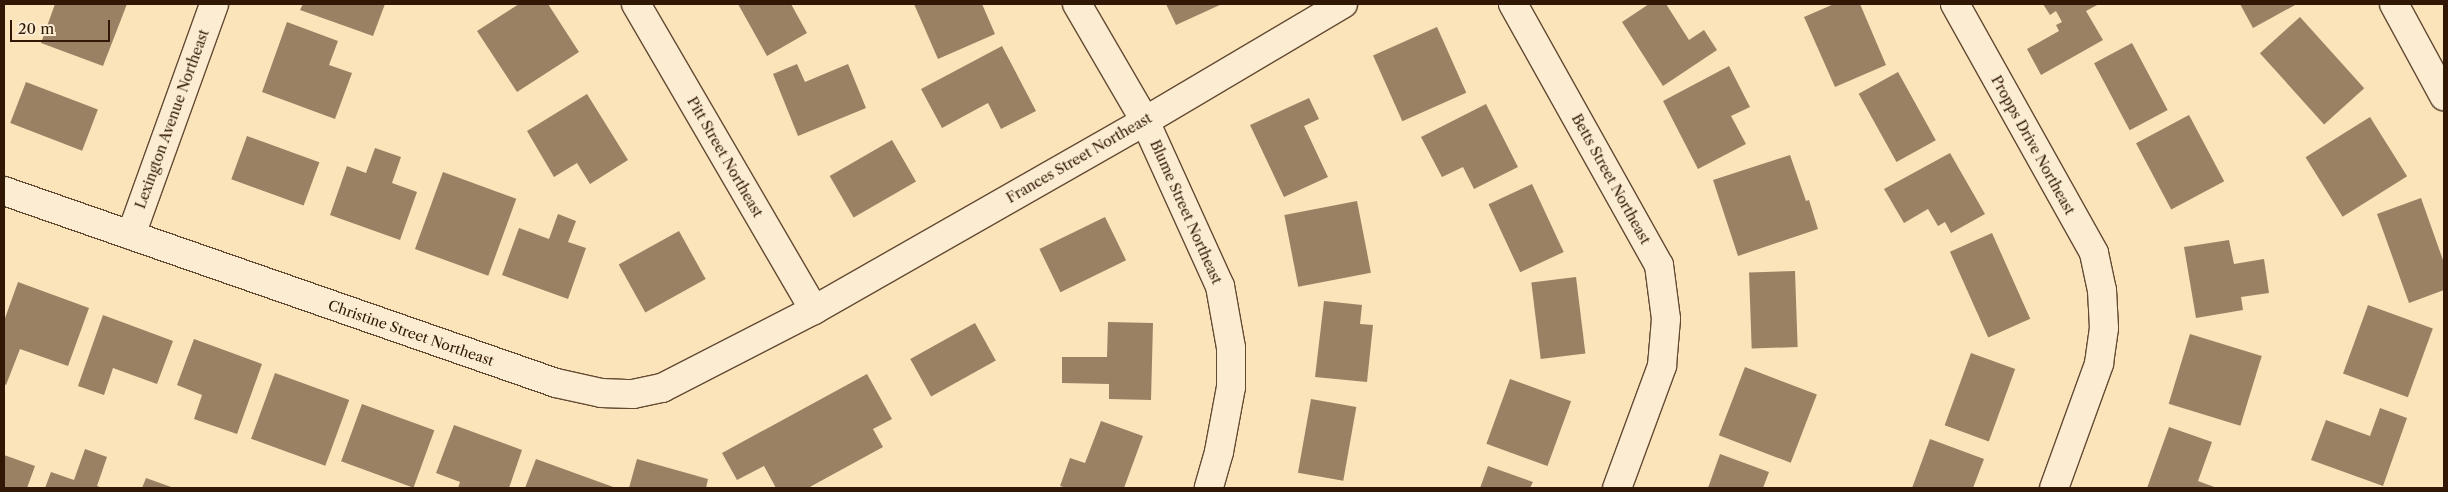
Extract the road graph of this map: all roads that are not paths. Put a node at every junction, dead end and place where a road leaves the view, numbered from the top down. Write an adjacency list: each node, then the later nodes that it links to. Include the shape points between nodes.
1 (214, 4): 11 (street, Lexington Avenue Northeast)
2 (636, 4): 12 (street, Pitt Street Northeast)
3 (1077, 4): 9 (street, Blume Street Northeast)
4 (1343, 4): 9 (street, Frances Street Northeast)
5 (1513, 4): 14 (street, Betts Street Northeast, via 1659,265 1666,319 1662,366)
6 (1955, 4): 15 (street, Propps Drive Northeast, via 2094,253 2102,290 2104,328 2099,364)
7 (2394, 4): 8 (street)
8 (2444, 96)
9 (1145, 121): 12 (street, Frances Street Northeast); 13 (street, Blume Street Northeast, via 1220,286 1231,348 1231,387)
10 (4, 191): 11 (street, Christine Street Northeast)
11 (131, 235): 12 (street, Christine Street Northeast, via 556,383 600,393 634,394 662,388)
12 (814, 310)
13 (1209, 488)
14 (1617, 488)
15 (2054, 488)

